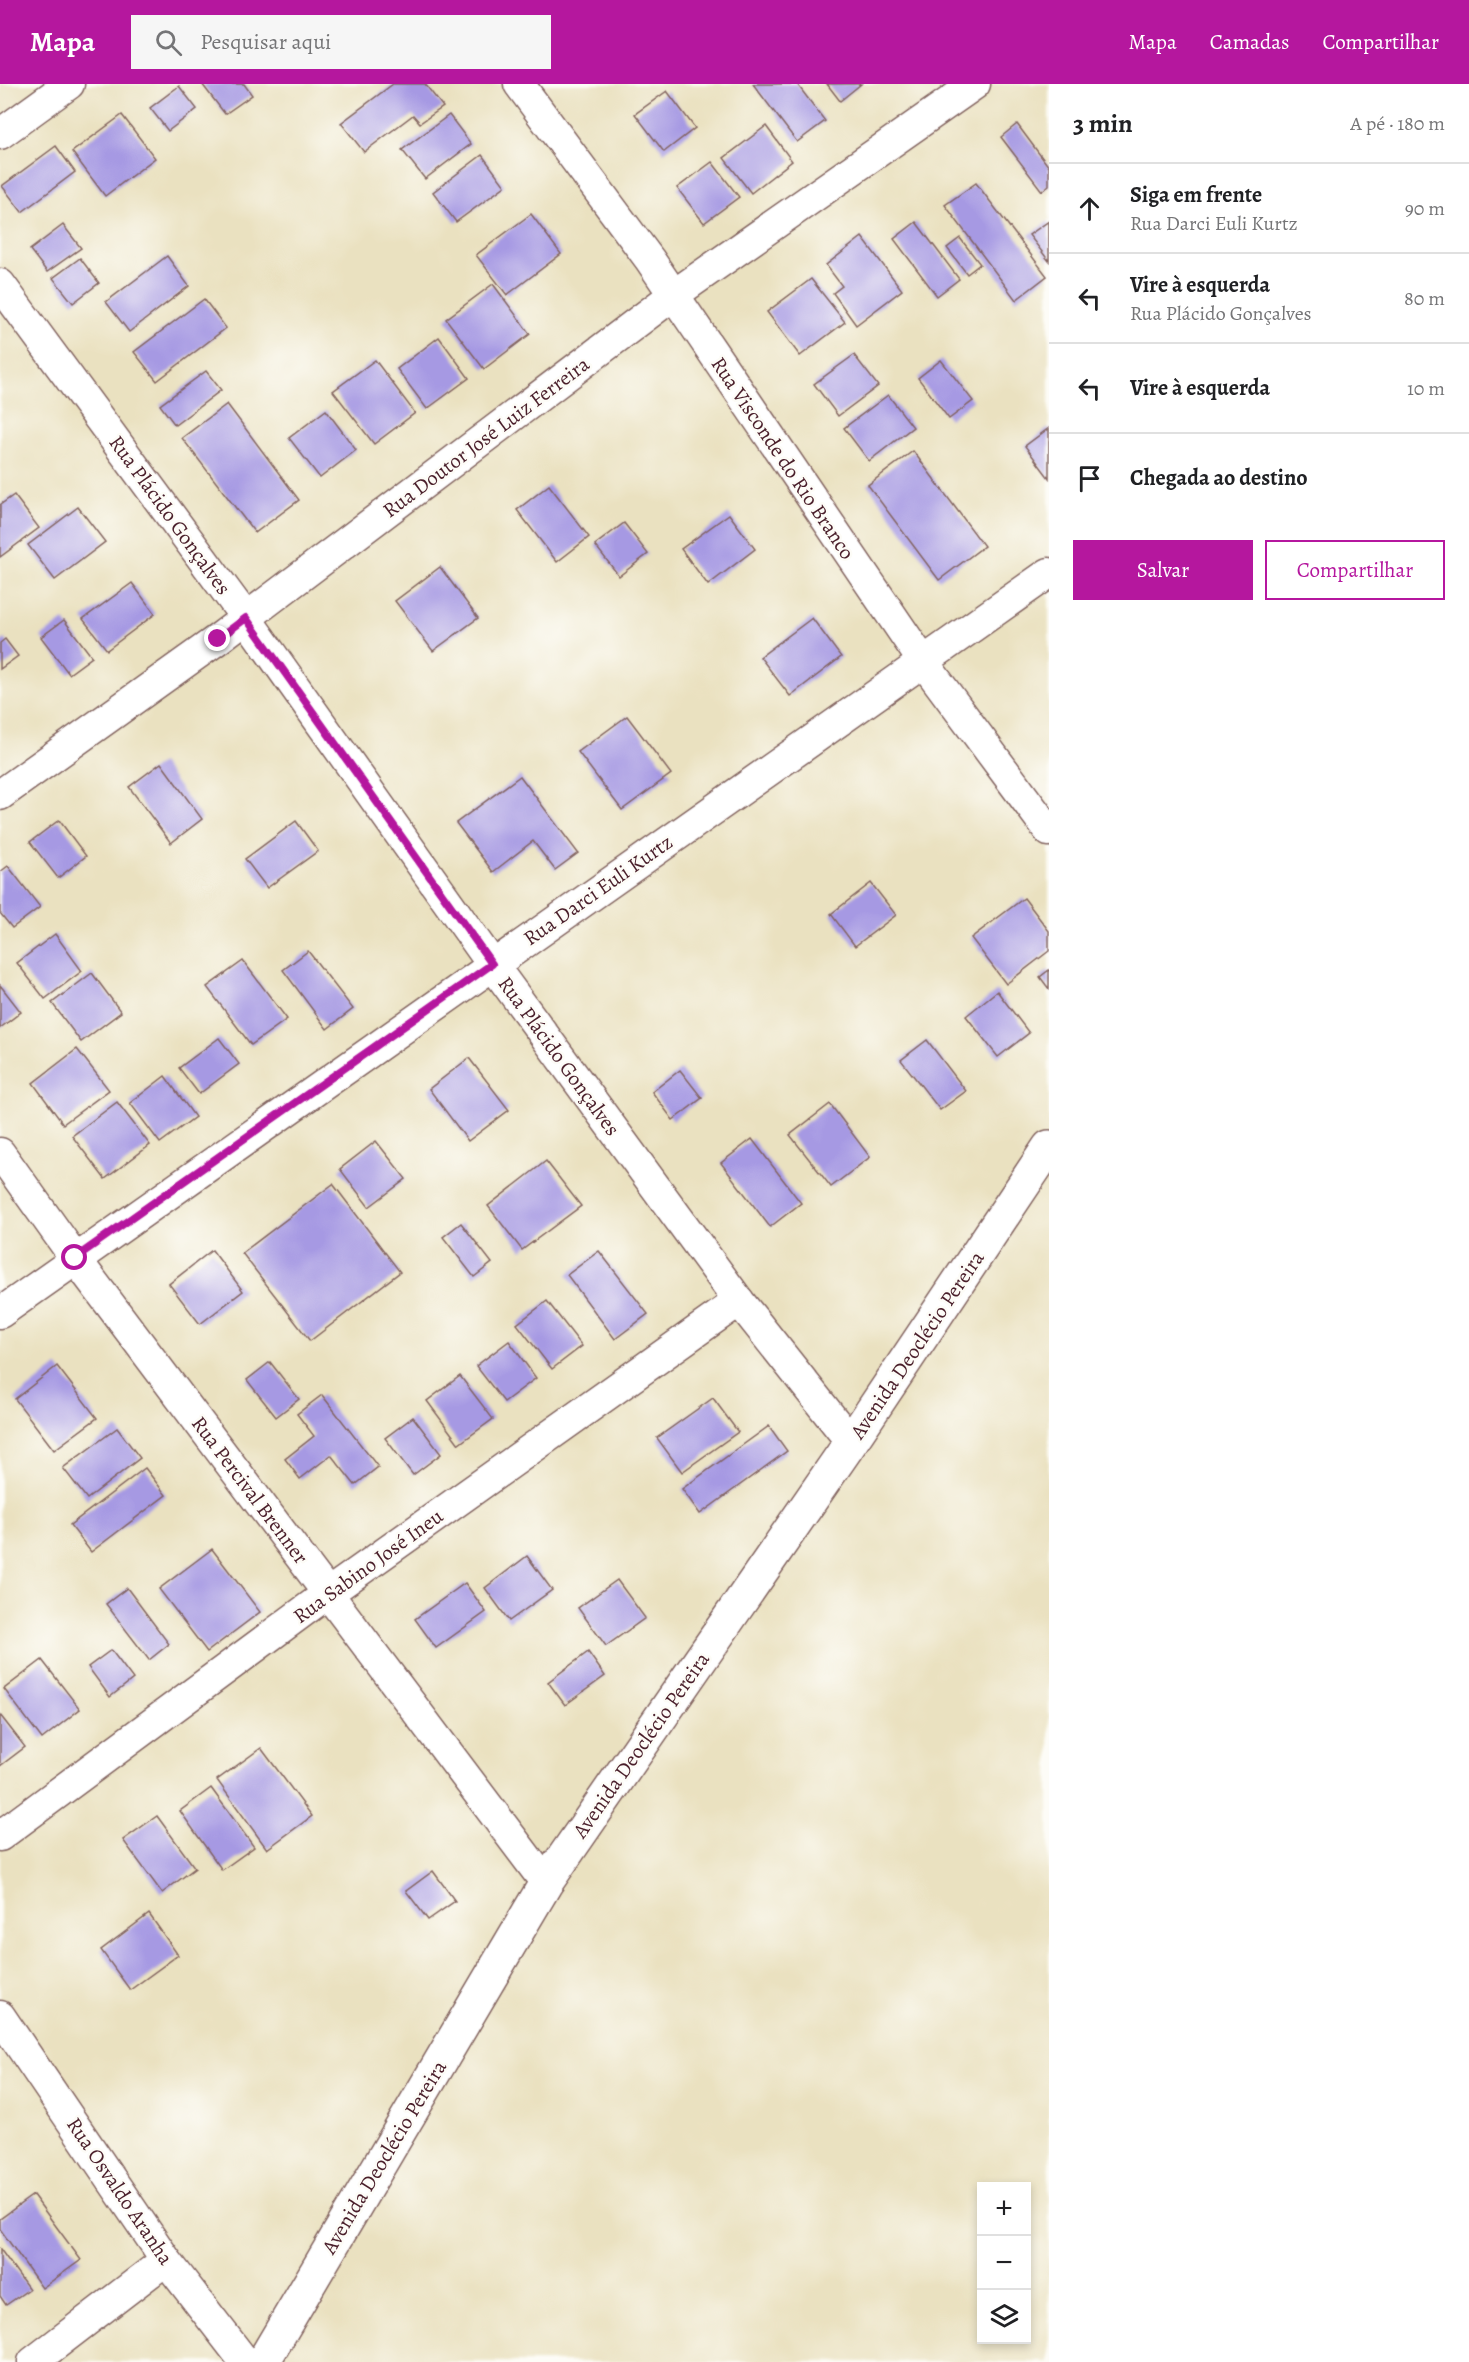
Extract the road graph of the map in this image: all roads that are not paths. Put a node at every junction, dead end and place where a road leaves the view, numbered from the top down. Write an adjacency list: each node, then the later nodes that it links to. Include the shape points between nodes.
1 (69, 84): 4 (street)
2 (519, 84): 6 (street, Rua Visconde do Rio Branco)
3 (975, 84): 6 (street, Rua Doutor José Luiz Ferreira)
4 (0, 134)
5 (0, 284): 8 (street, Rua Plácido Gonçalves)
6 (672, 296): 8 (street, Rua Doutor José Luiz Ferreira); 9 (street, Rua Visconde do Rio Branco)
7 (1049, 573): 9 (street, Rua Darci Euli Kurtz)
8 (246, 618): 10 (street, Rua Doutor José Luiz Ferreira); 12 (street, Rua Plácido Gonçalves)
9 (924, 663): 11 (street, Rua Visconde do Rio Branco); 12 (street, Rua Darci Euli Kurtz)
10 (0, 795)
11 (1049, 831)
12 (492, 964): 15 (street, Rua Darci Euli Kurtz); 16 (street, Rua Plácido Gonçalves)
13 (1049, 1147): 18 (street, Avenida Deoclécio Pereira)
14 (0, 1153): 15 (street, Rua Percival Brenner)
15 (75, 1258): 17 (street, Rua Darci Euli Kurtz); 19 (street, Rua Percival Brenner)
16 (739, 1301): 18 (street, Rua Plácido Gonçalves); 19 (street, Rua Sabino José Ineu)
17 (0, 1313)
18 (851, 1442): 21 (street, Avenida Deoclécio Pereira)
19 (327, 1594): 20 (street, Rua Sabino José Ineu); 21 (street, Rua Percival Brenner)
20 (0, 1836)
21 (546, 1883): 26 (street, Avenida Deoclécio Pereira)
22 (0, 2016): 23 (street, Rua Osvaldo Aranha)
23 (166, 2260): 24 (street); 25 (street, Rua Osvaldo Aranha)
24 (33, 2362)
25 (244, 2362)
26 (263, 2362)

